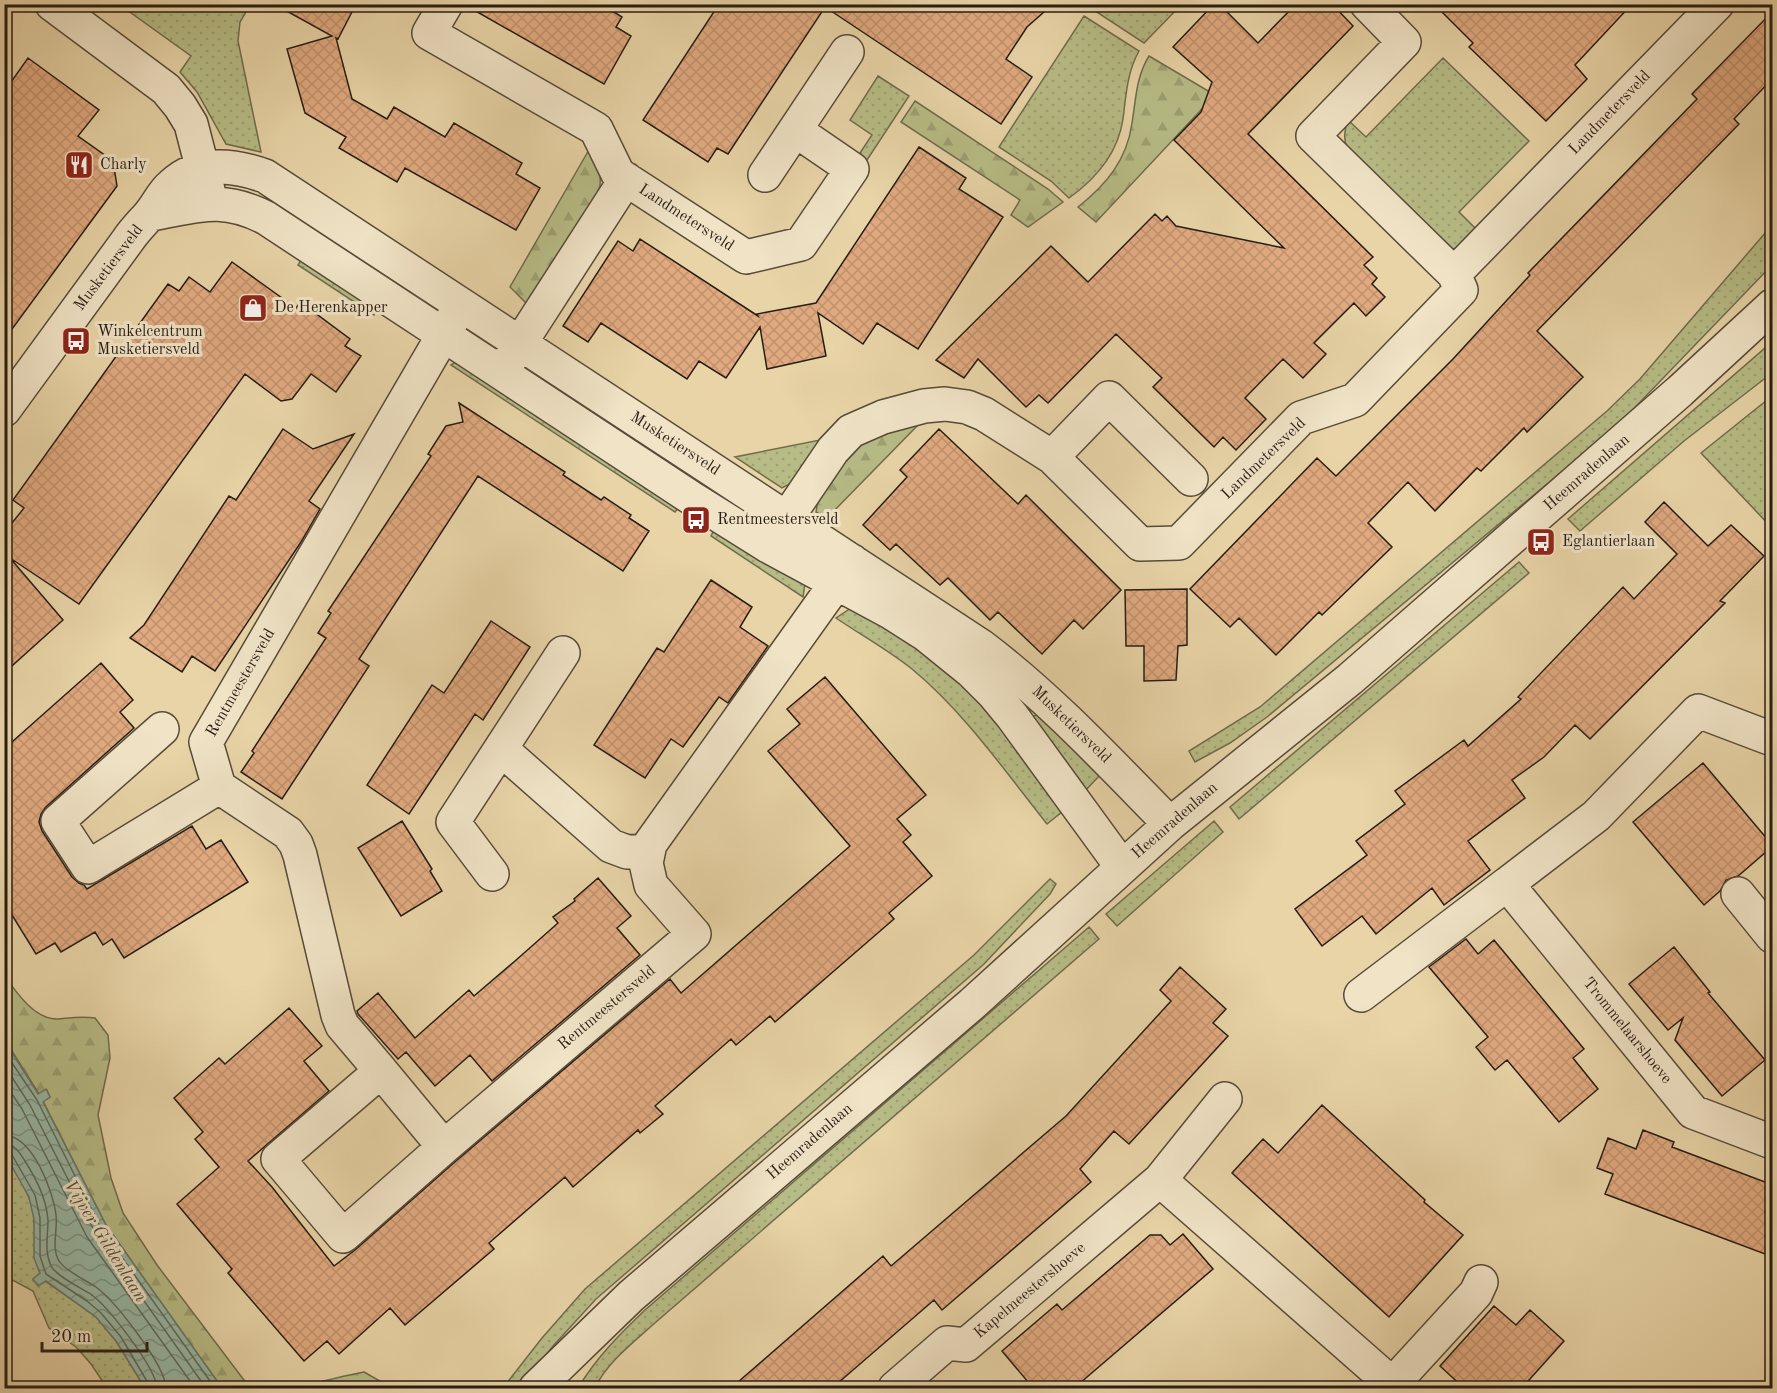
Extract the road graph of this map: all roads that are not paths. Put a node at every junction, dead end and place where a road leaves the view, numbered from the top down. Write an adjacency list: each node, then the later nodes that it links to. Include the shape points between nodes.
1 (52, 4): 7 (street, via 166,89 191,124)
2 (446, 4): 9 (street, Landmetersveld, via 429,33 596,129 618,174)
3 (1367, 4): 12 (street, via 1404,42 1314,136)
4 (1717, 4): 12 (street, Landmetersveld)
5 (847, 52): 6 (street)
6 (795, 130): 8 (street); 9 (street, Landmetersveld, via 852,169 801,244 746,257)
7 (203, 168): 10 (street); 11 (street, Musketiersveld, via 173,183); 13 (street, Musketiersveld, via 244,168 265,176)
8 (765, 175)
9 (626, 179): 16 (street, Landmetersveld)
10 (210, 203): 11 (street, Musketiersveld); 15 (street, Musketiersveld, via 232,204 266,218)
11 (151, 214): 18 (street, Musketiersveld)
12 (1454, 274): 19 (street, Landmetersveld, via 1461,290 1355,400 1301,418 1179,543 1140,544)
13 (461, 304): 15 (street, Rentmeestersveld); 16 (street, Musketiersveld)
14 (1773, 306): 29 (street, Heemradenlaan, via 1350,679)
15 (443, 334): 17 (street, Musketiersveld); 28 (street, Rentmeestersveld, via 206,742)
16 (520, 343): 17 (street, Landmetersveld); 21 (street, Musketiersveld)
17 (501, 373): 22 (street, Musketiersveld)
18 (4, 410)
19 (1052, 457): 20 (street, via 1109,398); 21 (street, Landmetersveld, via 967,407 924,406 851,431 833,450)
20 (1191, 479)
21 (787, 518): 22 (street, Landmetersveld); 23 (street, Musketiersveld)
22 (768, 546): 23 (street, Musketiersveld)
23 (845, 572): 29 (street, Musketiersveld, via 981,646 1010,668); 30 (street); 31 (street, Musketiersveld, via 986,686)
24 (563, 653): 27 (street)
25 (162, 729): 28 (street, via 58,821 88,867)
26 (1773, 739): 33 (street, via 1698,711 1596,816)
27 (501, 749): 30 (street, via 611,846 627,852); 32 (street, via 453,822)
28 (219, 787): 37 (street, via 288,833 296,844 338,1015)
29 (1170, 824): 31 (street, Heemradenlaan)
30 (648, 851): 40 (street, Rentmeestersveld, via 646,863 651,885 694,934)
31 (1122, 867): 43 (street, Heemradenlaan, via 972,1004 631,1296)
32 (492, 874)
33 (1506, 884): 36 (street); 39 (street, Trommelaarshoeve, via 1693,1112)
34 (1738, 894): 35 (street)
35 (1773, 936)
36 (1361, 995)
37 (381, 1071): 40 (street); 40 (street, Rentmeestersveld, via 278,1160 343,1236)
38 (1226, 1099): 41 (street, Kapelmeestershoeve)
39 (1773, 1142)
40 (444, 1147)
41 (1160, 1180): 44 (street); 47 (street, Kapelmeestershoeve, via 966,1345 946,1343)
42 (1480, 1282): 44 (street, via 1476,1293)
43 (583, 1343): 45 (street, Heemradenlaan); 46 (street, Heemradenlaan)
44 (1391, 1387)
45 (536, 1389)
46 (561, 1389)
47 (895, 1389)

